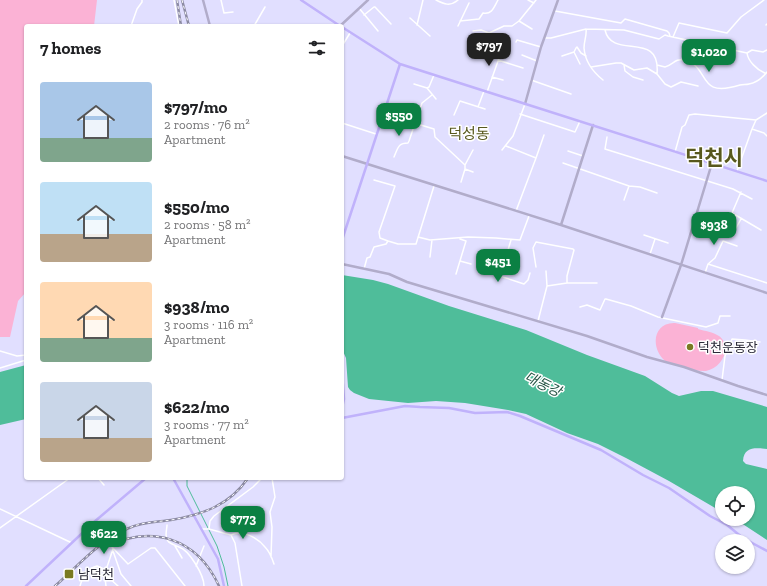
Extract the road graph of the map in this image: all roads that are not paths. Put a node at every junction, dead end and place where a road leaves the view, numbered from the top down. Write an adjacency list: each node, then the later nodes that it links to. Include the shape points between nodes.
1 (142, 0): 25 (street)
2 (174, 0): 26 (street)
3 (203, 0): 27 (main road)
4 (221, 0): 19 (street, via 224,13)
5 (300, 0): 29 (main road)
6 (368, 0): 18 (main road)
7 (423, 0): 32 (street)
8 (436, 0): 9 (street, via 448,5)
9 (458, 0)
10 (498, 0): 23 (street, via 491,12 483,13 479,19)
11 (528, 0): 16 (street)
12 (536, 0): 16 (street)
13 (558, 0): 20 (main road)
14 (764, 0): 43 (street, via 741,17 727,33 679,23)
15 (469, 3): 23 (street)
16 (534, 3): 24 (street)
17 (266, 7): 28 (street)
18 (359, 8): 21 (street); 30 (main road)
19 (233, 12)
20 (555, 12): 42 (street, via 621,23 625,19 667,30); 44 (main road)
21 (364, 15): 31 (street, via 375,7); 38 (street)
22 (410, 18): 32 (street)
23 (460, 20): 33 (street)
24 (519, 21): 35 (street); 39 (street, via 512,26 504,26 489,33 481,30)
25 (132, 24)
26 (179, 24)
27 (209, 24)
28 (255, 24)
29 (338, 24)
30 (343, 24)
31 (391, 24)
32 (417, 25): 41 (street)
33 (458, 26)
34 (344, 28): 40 (main road)
35 (532, 29)
36 (586, 29): 37 (street); 44 (street); 57 (street)
37 (605, 30): 42 (street, via 624,30 659,39 664,35); 64 (street, via 606,35 616,44 641,46 651,52)
38 (378, 31)
39 (473, 32)
40 (350, 33): 46 (street); 61 (main road)
41 (430, 36)
42 (670, 36): 43 (street)
43 (673, 37): 54 (street)
44 (545, 38): 50 (main road)
45 (516, 42): 50 (street, via 517,40)
46 (344, 43)
47 (496, 43): 51 (street)
48 (474, 44): 51 (street)
49 (503, 47): 59 (street)
50 (541, 47): 60 (main road)
51 (491, 50): 58 (street)
52 (767, 50): 54 (street, via 752,50)
53 (574, 52): 56 (street); 57 (street, via 577,47); 62 (street)
54 (747, 53): 67 (street, via 750,61 762,72)
55 (522, 55): 60 (street)
56 (562, 56)
57 (586, 56): 65 (street)
58 (488, 59)
59 (498, 60): 66 (street); 70 (street)
60 (537, 61): 72 (main road)
61 (400, 64): 69 (main road); 86 (main road)
62 (580, 64)
63 (624, 64): 65 (street); 68 (street, via 637,71 647,68); 74 (street, via 628,74)
64 (657, 65): 67 (street, via 665,67 679,59 685,60 696,66 706,82 721,89 749,84); 68 (street)
65 (591, 67): 73 (street)
66 (523, 68)
67 (767, 73)
68 (656, 74): 76 (street, via 671,87 681,82)
69 (434, 75): 77 (street); 78 (main road)
70 (492, 77): 71 (street); 78 (street)
71 (503, 80)
72 (532, 80): 79 (street); 82 (main road)
73 (603, 80)
74 (643, 80)
75 (414, 84): 77 (street)
76 (698, 86)
77 (427, 88): 80 (street)
78 (486, 91): 82 (main road); 83 (street)
79 (571, 94)
80 (432, 95): 81 (street); 91 (street, via 422,104)
81 (436, 99)
82 (524, 104): 87 (street); 90 (main road)
83 (478, 107): 84 (street); 88 (street, via 460,101)
84 (485, 109)
85 (767, 113): 89 (street)
86 (384, 114): 91 (street); 95 (main road)
87 (520, 114): 90 (street, via 575,132); 99 (street, via 513,136)
88 (454, 115)
89 (756, 120): 94 (street); 103 (street, via 689,115 682,127)
90 (580, 121): 93 (main road)
91 (416, 123): 106 (street, via 408,143 400,144); 111 (street, via 434,129 435,137)
92 (344, 124): 95 (street)
93 (593, 125): 103 (main road); 104 (main road)
94 (752, 129): 97 (street); 114 (street)
95 (377, 134): 110 (main road)
96 (544, 135): 107 (street)
97 (767, 136)
98 (607, 137): 117 (street, via 605,149)
99 (506, 146): 101 (street); 107 (street)
100 (473, 150): 111 (street)
101 (502, 150)
102 (568, 151): 104 (street)
103 (675, 152): 109 (main road)
104 (583, 156): 113 (main road)
105 (344, 157): 110 (main road)
106 (394, 157)
107 (536, 158): 126 (street)
108 (563, 163): 113 (street)
109 (712, 163): 114 (main road); 117 (main road)
110 (367, 164): 120 (main road); 131 (main road)
111 (465, 165): 112 (street)
112 (465, 169): 115 (street); 119 (street)
113 (579, 170): 121 (street); 129 (main road)
114 (737, 171): 118 (main road)
115 (473, 172)
116 (374, 180): 139 (street, via 395,186 379,232 380,238)
117 (706, 181): 122 (street); 148 (main road)
118 (767, 181)
119 (460, 182)
120 (434, 186): 126 (main road); 133 (street)
121 (629, 186): 123 (street); 125 (street)
122 (741, 192): 124 (street); 128 (street, via 731,212)
123 (658, 193)
124 (752, 198)
125 (624, 200)
126 (516, 211): 127 (main road)
127 (529, 216): 129 (main road); 138 (street, via 520,240)
128 (741, 219): 130 (street); 134 (street)
129 (561, 225): 142 (main road)
130 (761, 230)
131 (344, 234)
132 (644, 235): 136 (street)
133 (418, 237): 137 (street); 139 (street, via 416,244)
134 (731, 237)
135 (458, 238): 137 (street); 138 (street); 144 (street, via 466,241)
136 (655, 239): 140 (street); 142 (street)
137 (432, 240): 143 (street)
138 (511, 240): 152 (street, via 500,276 524,284)
139 (388, 241): 150 (street, via 374,247)
140 (668, 243)
141 (737, 246): 147 (street, via 723,241 715,258)
142 (649, 255): 148 (main road)
143 (430, 257)
144 (460, 261): 146 (street); 154 (street)
145 (344, 264): 150 (main road)
146 (471, 264)
147 (708, 264): 153 (street); 157 (street)
148 (681, 265): 153 (main road); 162 (main road)
149 (536, 267): 155 (street, via 533,248 536,242 573,249)
150 (364, 269): 163 (main road, via 389,274 407,282)
151 (546, 271): 158 (street)
152 (530, 273)
153 (705, 273): 159 (main road)
154 (456, 274)
155 (567, 283): 156 (street); 158 (street)
156 (597, 283)
157 (767, 283)
158 (547, 286): 163 (street)
159 (767, 293)
160 (580, 307): 162 (street, via 587,305 600,310 606,299)
161 (730, 316): 162 (street, via 720,316 718,323 706,327)
162 (662, 317)
163 (538, 321): 169 (main road)
164 (760, 342): 169 (street, via 732,339 725,356)
165 (0, 351): 166 (street)
166 (24, 355)
167 (24, 361): 168 (street)
168 (0, 368)
169 (722, 380): 170 (main road)
170 (767, 394)
171 (344, 418): 191 (main road, via 405,406 449,408 475,413 507,412 520,416 601,450 670,488 743,538)
172 (67, 480): 180 (street)
173 (100, 480): 178 (street)
174 (144, 480): 181 (main road)
175 (174, 480): 184 (main road)
176 (260, 480): 185 (street, via 214,516)
177 (272, 480): 192 (street, via 275,497 270,512)
178 (104, 485)
179 (0, 509): 180 (street)
180 (17, 517): 183 (street); 187 (street)
181 (94, 522): 187 (main road); 190 (street)
182 (167, 525): 188 (street, via 167,541)
183 (0, 528)
184 (203, 529): 185 (street); 205 (main road, via 218,559)
185 (209, 529): 186 (street)
186 (231, 535): 192 (street, via 241,532 256,539 265,546); 206 (street, via 235,543)
187 (72, 543): 198 (main road)
188 (175, 546): 193 (street); 195 (street, via 186,552)
189 (204, 546): 195 (street)
190 (112, 548): 196 (street, via 107,567); 202 (street, via 121,574); 203 (street, via 128,564 151,548 155,548)
191 (767, 551)
192 (271, 557): 194 (street)
193 (182, 558)
194 (274, 564)
195 (196, 566): 204 (street, via 204,579)
196 (104, 569): 197 (street); 199 (street, via 97,566 91,568)
197 (105, 577): 200 (street); 201 (street)
198 (26, 586)
199 (80, 586)
200 (106, 586)
201 (118, 586)
202 (131, 586)
203 (185, 586)
204 (204, 586)
205 (224, 586)
206 (242, 586)

